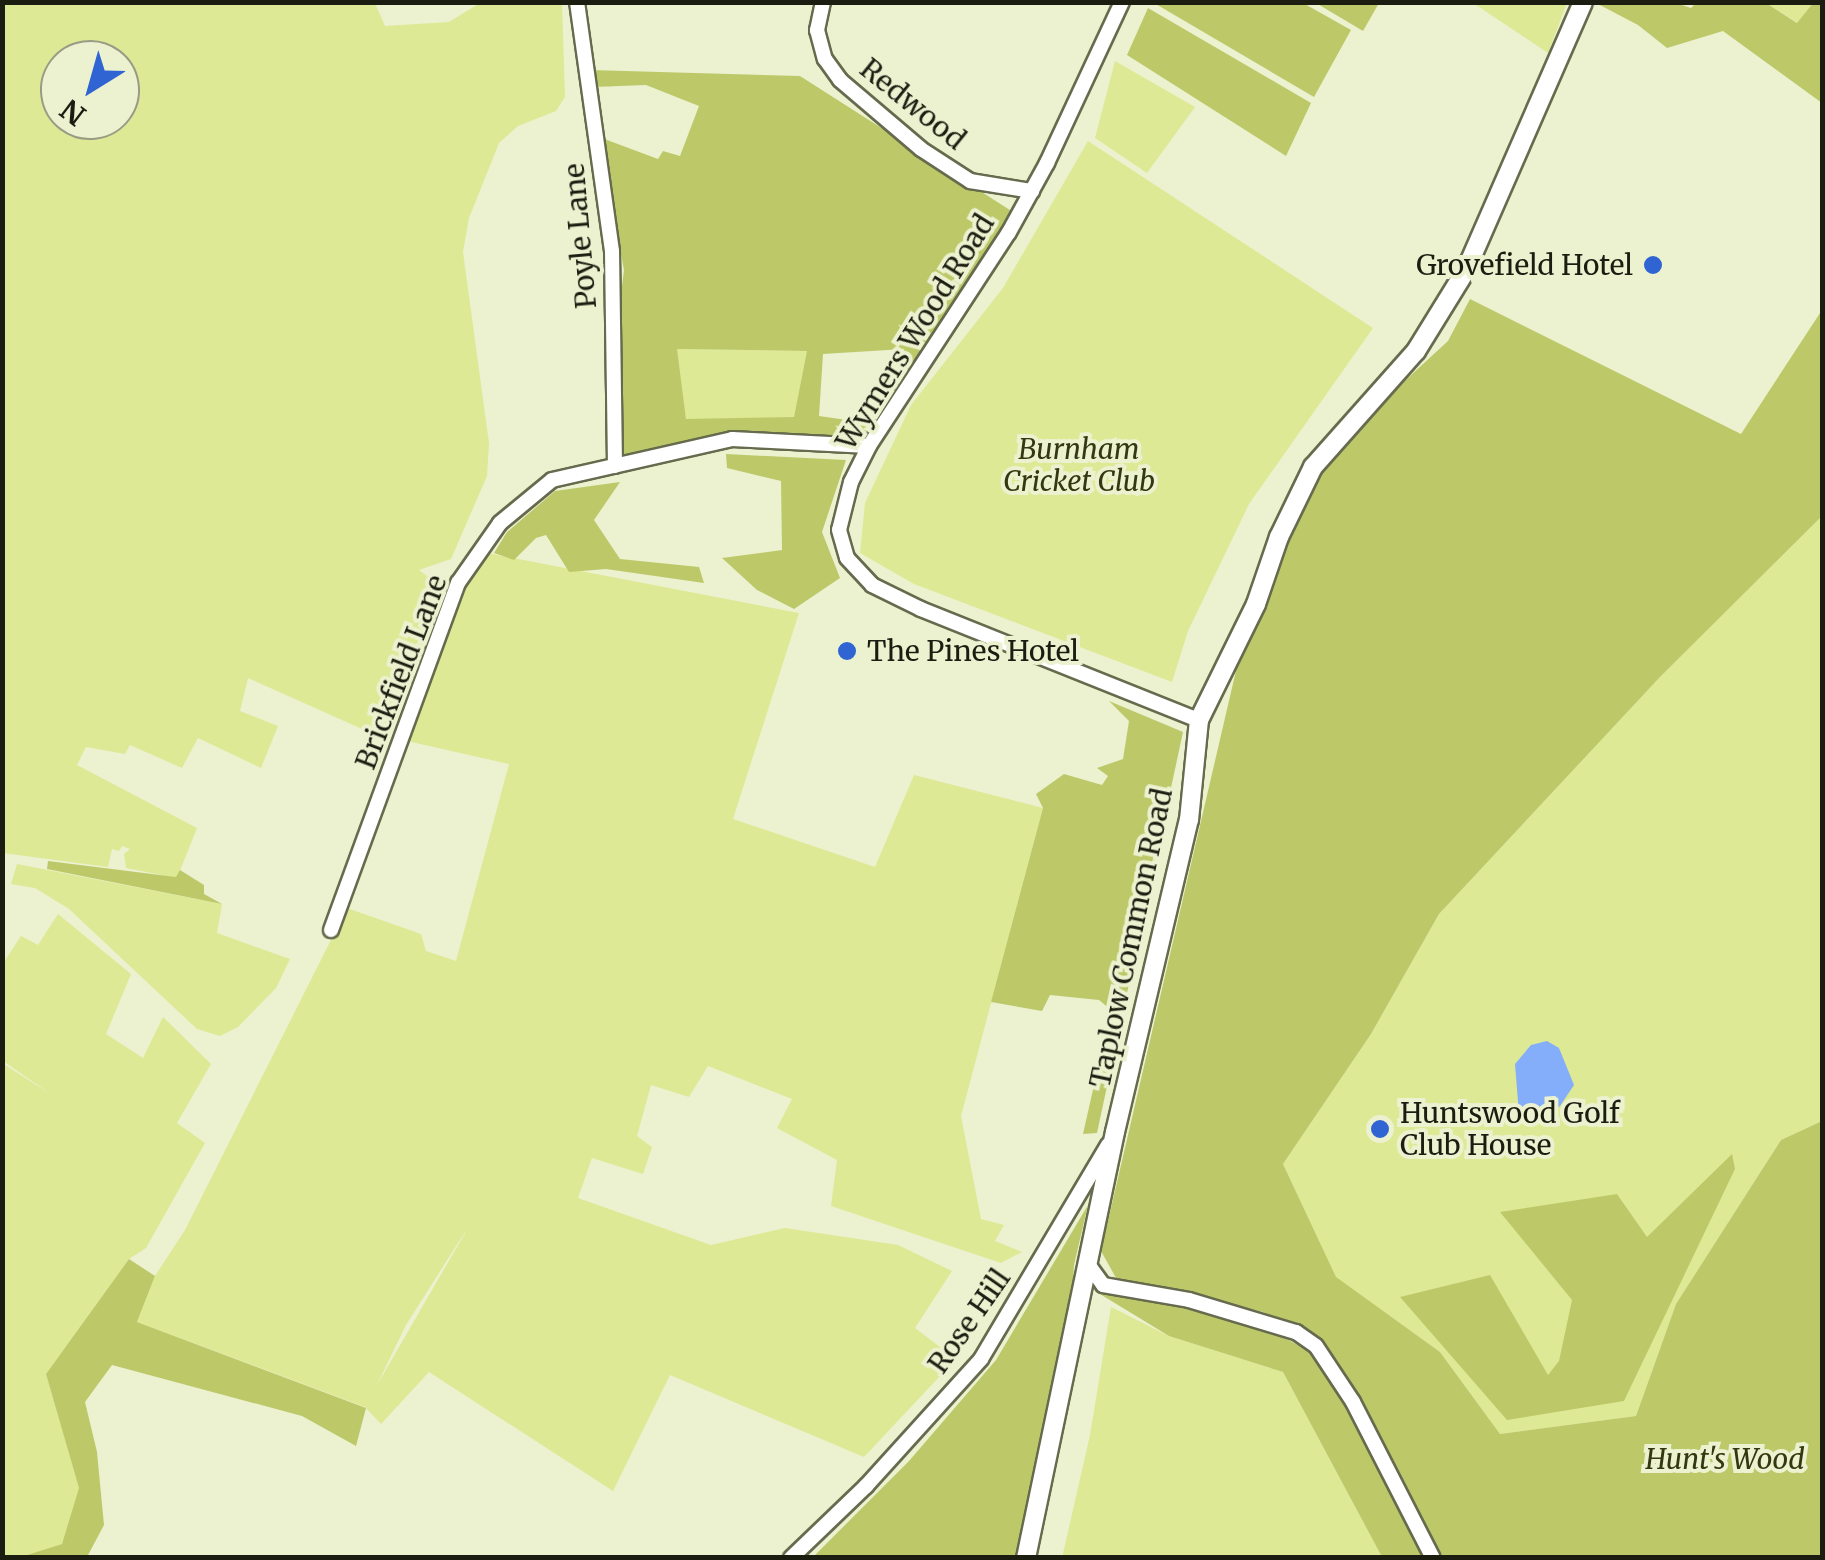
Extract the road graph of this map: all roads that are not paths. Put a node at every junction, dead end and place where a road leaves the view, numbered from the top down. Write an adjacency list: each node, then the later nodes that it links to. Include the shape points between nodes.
1 (577, 2): 7 (street, Poyle Lane, via 612,252)
2 (823, 2): 5 (street, Redwood, via 817,30 825,59 856,94 970,180)
3 (1122, 2): 5 (street, Wymers Wood Road)
4 (1583, 2): 8 (street, Taplow Common Road, via 1466,270 1416,351 1313,467)
5 (1032, 191): 6 (street, Wymers Wood Road)
6 (869, 446): 7 (street, Brickfield Lane, via 732,439); 8 (street, Wymers Wood Road, via 839,530 847,558 872,586)
7 (615, 466): 9 (street, Brickfield Lane, via 552,480 500,523 458,584)
8 (1199, 720): 10 (street, Taplow Common Road, via 1189,820)
9 (332, 930)
10 (1115, 1132): 11 (street, Taplow Common Road); 12 (street, Rose Hill, via 980,1358 866,1486)
11 (1088, 1264): 13 (street, Taplow Common Road); 14 (street, via 1103,1285 1189,1300 1296,1332 1316,1346 1353,1402)
12 (791, 1558)
13 (1026, 1558)
14 (1434, 1558)

